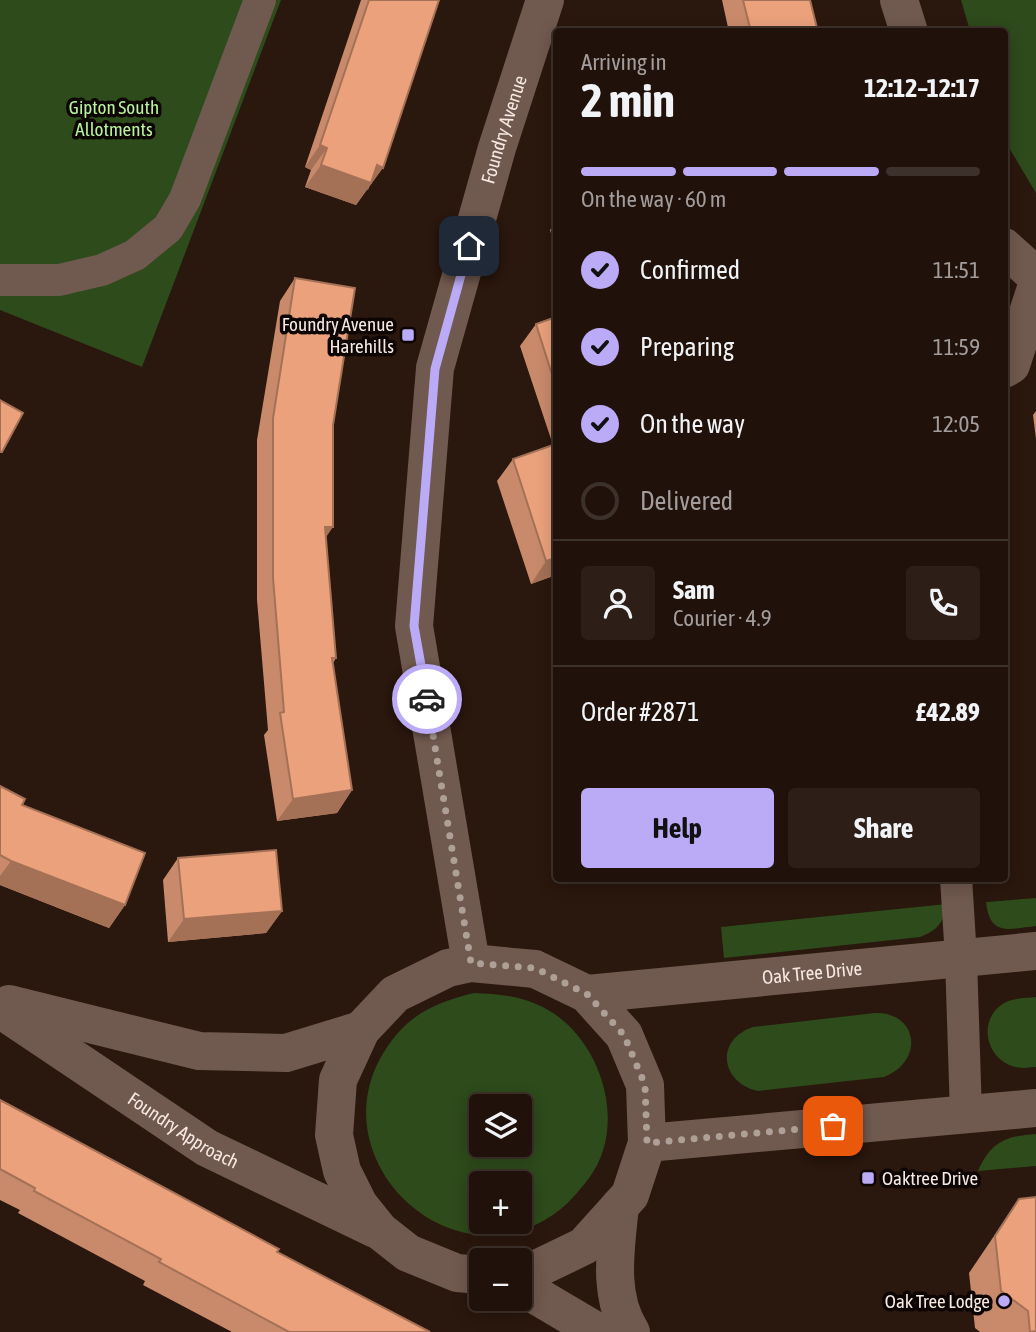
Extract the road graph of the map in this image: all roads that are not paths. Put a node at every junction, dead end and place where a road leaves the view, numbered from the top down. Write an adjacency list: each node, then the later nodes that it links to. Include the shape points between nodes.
1 (260, 0): 7 (lane, via 185,199 169,228 135,255 102,270 59,280)
2 (545, 0): 13 (street, Foundry Avenue, via 497,148 435,369 414,626)
3 (899, 0): 4 (street)
4 (908, 28)
5 (1008, 251): 6 (street)
6 (1036, 276)
7 (0, 280)
8 (1036, 288): 9 (street)
9 (1008, 367)
10 (956, 882): 12 (lane)
11 (1036, 951): 12 (street, Oak Tree Drive)
12 (961, 958): 14 (street, Oak Tree Drive); 19 (lane)
13 (471, 963): 14 (street, Foundry Approach, via 535,968); 17 (street, Foundry Approach, via 448,968 395,994)
14 (587, 994): 20 (street, Foundry Approach, via 624,1035 645,1085)
15 (0, 1002): 17 (street, Foundry Approach, via 199,1051 286,1053)
16 (0, 1009): 22 (street, Foundry Approach, via 207,1148)
17 (361, 1030): 22 (street, Foundry Approach, via 338,1080 334,1135 342,1171 359,1205)
18 (1036, 1108): 19 (street)
19 (966, 1114): 20 (street)
20 (647, 1143): 21 (street, Foundry Approach, via 629,1195)
21 (620, 1206): 23 (street, Foundry Approach, via 584,1246); 27 (street, via 613,1276)
22 (380, 1231): 24 (street, Foundry Approach, via 408,1254)
23 (532, 1271)
24 (469, 1274)
25 (532, 1293): 26 (street)
26 (598, 1332)
27 (631, 1332)

